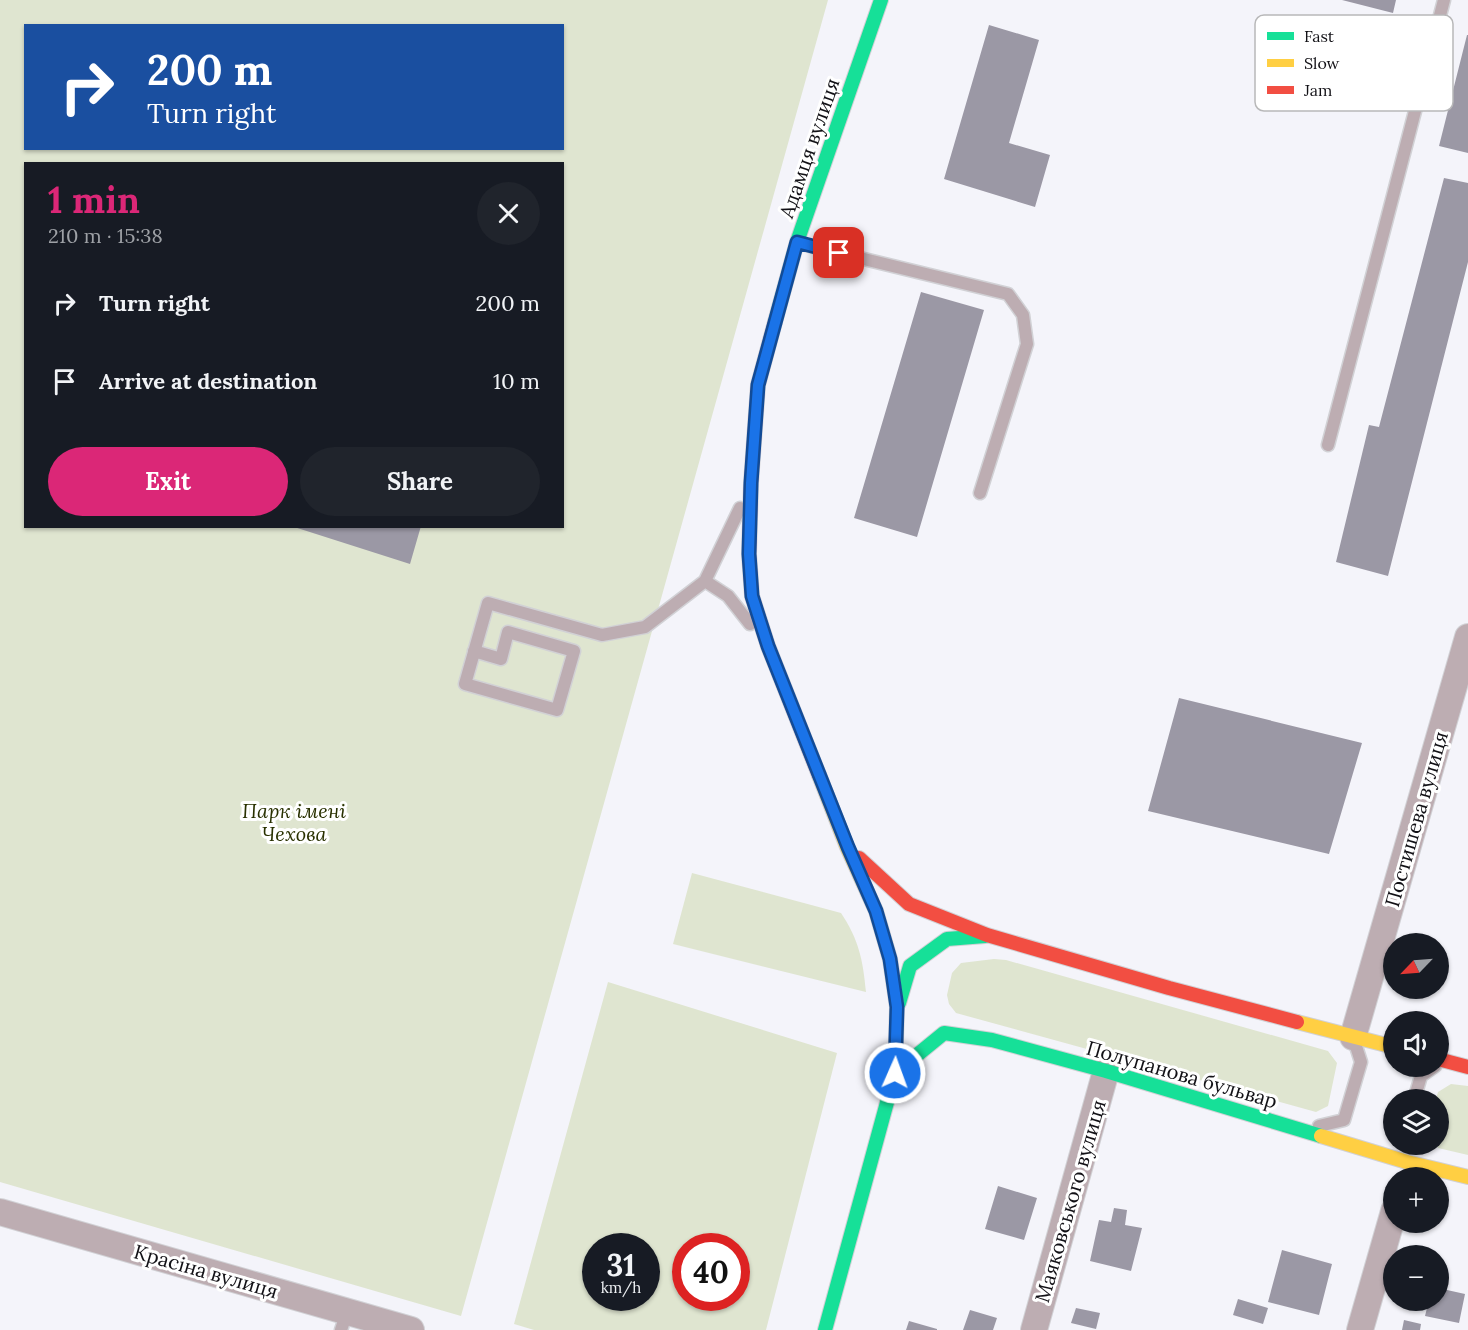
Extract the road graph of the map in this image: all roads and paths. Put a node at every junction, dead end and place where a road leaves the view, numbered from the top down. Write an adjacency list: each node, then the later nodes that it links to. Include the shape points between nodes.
1 (881, 0): 5 (street, Адамця вулиця)
2 (1444, 0): 3 (lane)
3 (1440, 15)
4 (1415, 111): 6 (lane)
5 (797, 242): 7 (street, Адамця вулиця, via 758,385); 8 (lane, via 1008,294 1023,315 1027,344)
6 (1328, 445)
7 (751, 483): 9 (lane); 11 (street, Адамця вулиця, via 752,596)
8 (980, 493)
9 (705, 581): 11 (lane, via 728,596); 12 (lane, via 645,627 602,635 488,603)
10 (1468, 637): 16 (street, Постишева вулиця)
11 (768, 646): 13 (street, Адамця вулиця)
12 (474, 651): 12 (lane, via 465,684 557,710 574,651 508,632 501,659)
13 (848, 847): 14 (street, via 909,904); 15 (street, Адамця вулиця, via 876,911 890,959)
14 (987, 935): 15 (street, via 947,939 910,966); 16 (street)
15 (897, 1007): 21 (street, Адамця вулиця)
16 (1353, 1037): 17 (street); 22 (lane, via 1361,1062 1344,1120)
17 (1383, 1044)
18 (1449, 1064): 19 (street)
19 (1468, 1067)
20 (1106, 1071): 21 (street, Полупанова бульвар, via 992,1040 944,1033); 22 (street, Полупанова бульвар); 30 (street, Маяковського вулиця)
21 (895, 1073): 29 (street, Адамця вулиця)
22 (1304, 1131): 23 (street, Полупанова бульвар)
23 (1405, 1164): 24 (street, Полупанова бульвар)
24 (1468, 1177)
25 (0, 1212): 27 (street, Красіна вулиця)
26 (1388, 1233): 31 (street)
27 (344, 1321): 28 (street, Красіна вулиця)
28 (411, 1330)
29 (825, 1330)
30 (1034, 1330)
31 (1360, 1330)

